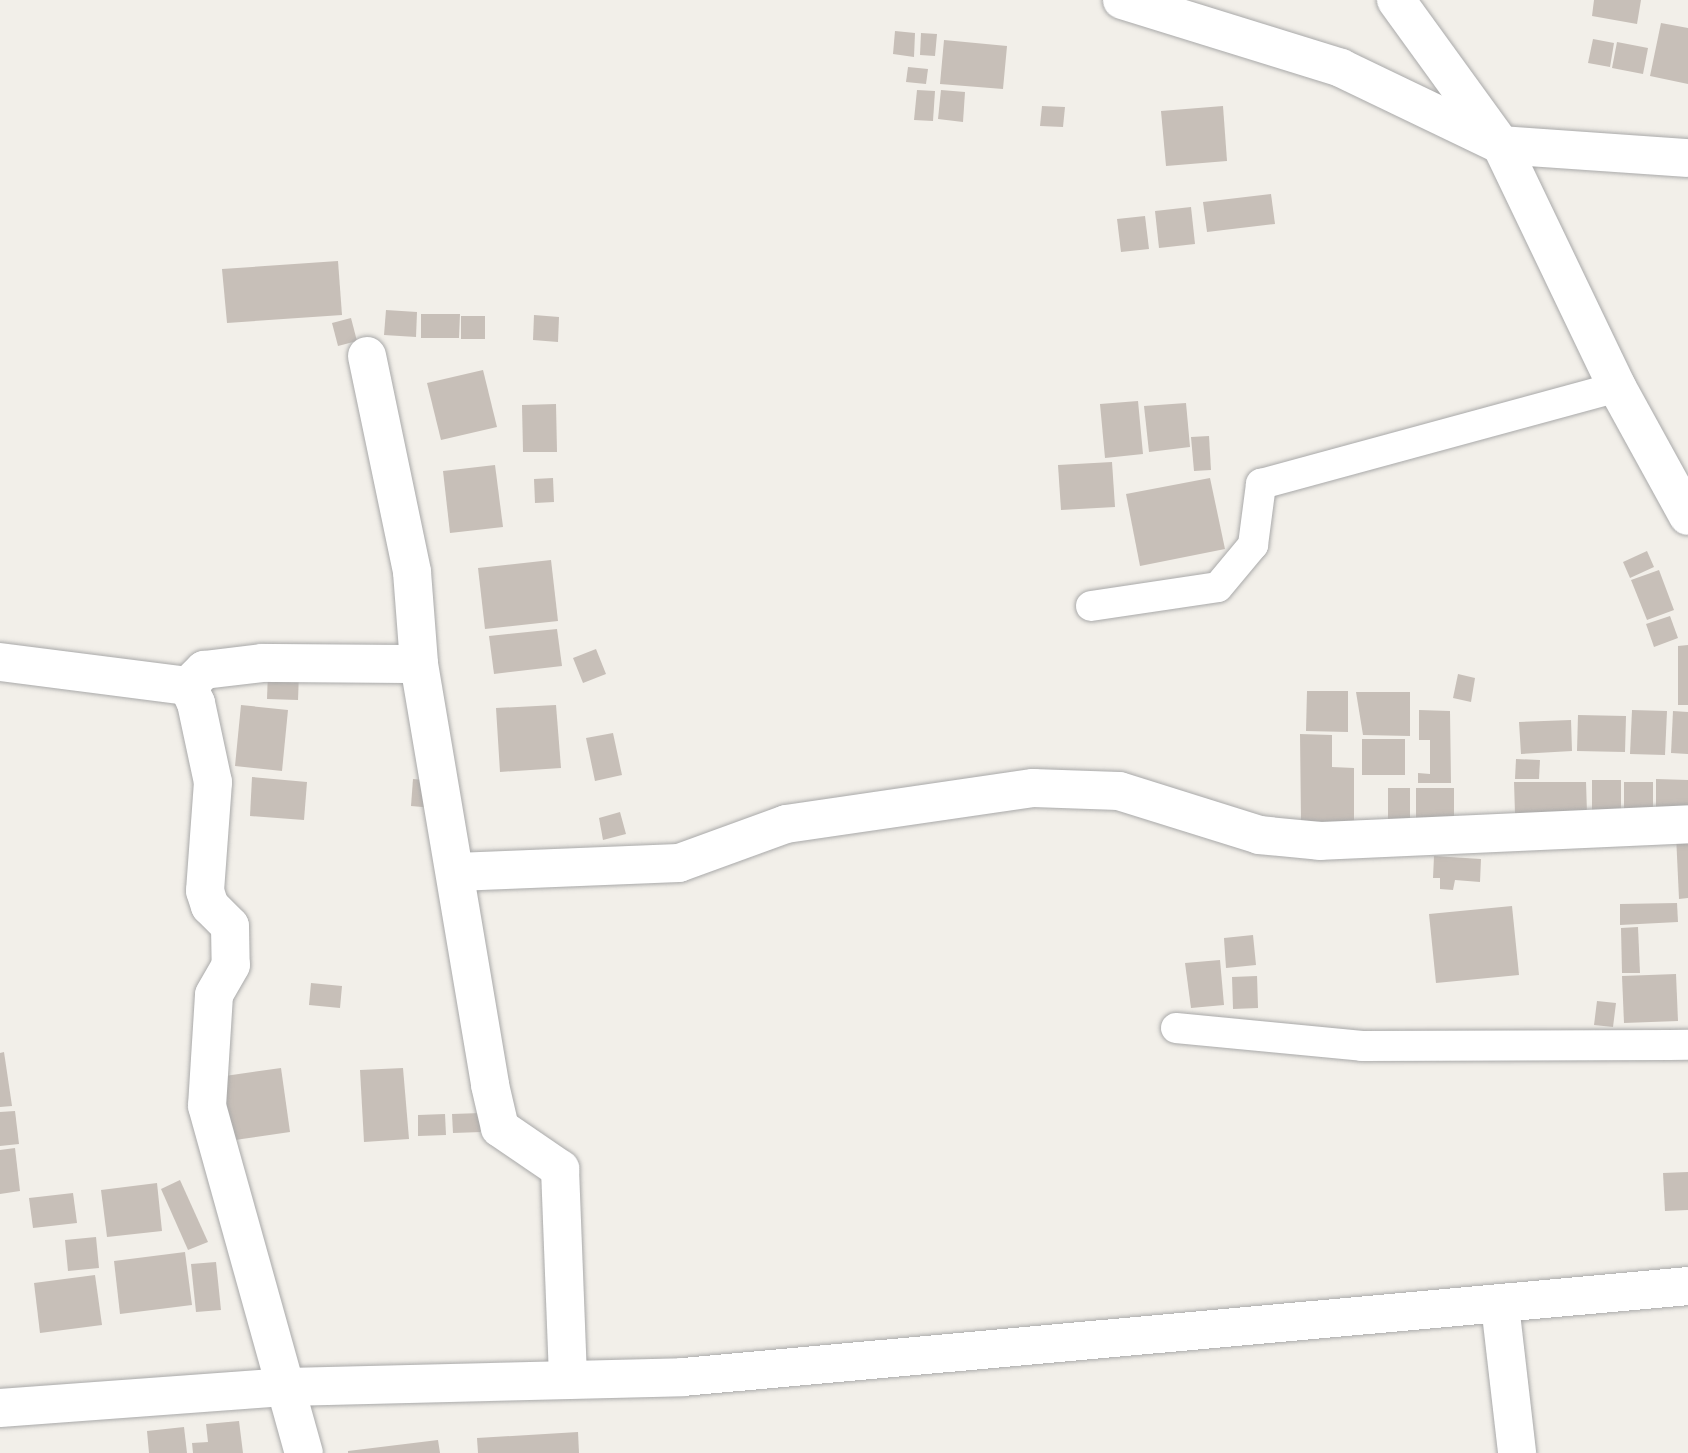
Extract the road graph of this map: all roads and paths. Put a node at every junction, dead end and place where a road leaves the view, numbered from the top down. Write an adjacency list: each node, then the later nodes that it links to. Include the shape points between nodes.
1 (1122, 0): 3 (street, via 1341,68)
2 (1396, 0): 3 (street)
3 (1501, 145): 4 (street); 6 (street)
4 (1688, 158)
5 (367, 356): 10 (street, via 412,572)
6 (1617, 387): 7 (street); 8 (lane, via 1261,484 1252,545 1218,587)
7 (1688, 516)
8 (1091, 606)
9 (0, 662): 11 (street)
10 (419, 664): 11 (street, via 261,663 204,670); 13 (street)
11 (187, 686): 19 (street, via 213,782 205,891 210,906 230,926 231,965 214,995 207,1106)
12 (1688, 824): 13 (street, via 1320,841 1259,835 1119,791 1033,788 786,824 679,863)
13 (456, 872): 18 (street, via 500,1128 560,1169)
14 (1176, 1028): 15 (lane, via 1362,1046)
15 (1688, 1045)
16 (1688, 1286): 17 (street)
17 (1500, 1305): 18 (street, via 683,1377); 22 (street)
18 (568, 1380): 19 (street)
19 (287, 1387): 20 (street); 21 (street)
20 (0, 1408)
21 (304, 1453)
22 (1517, 1453)

